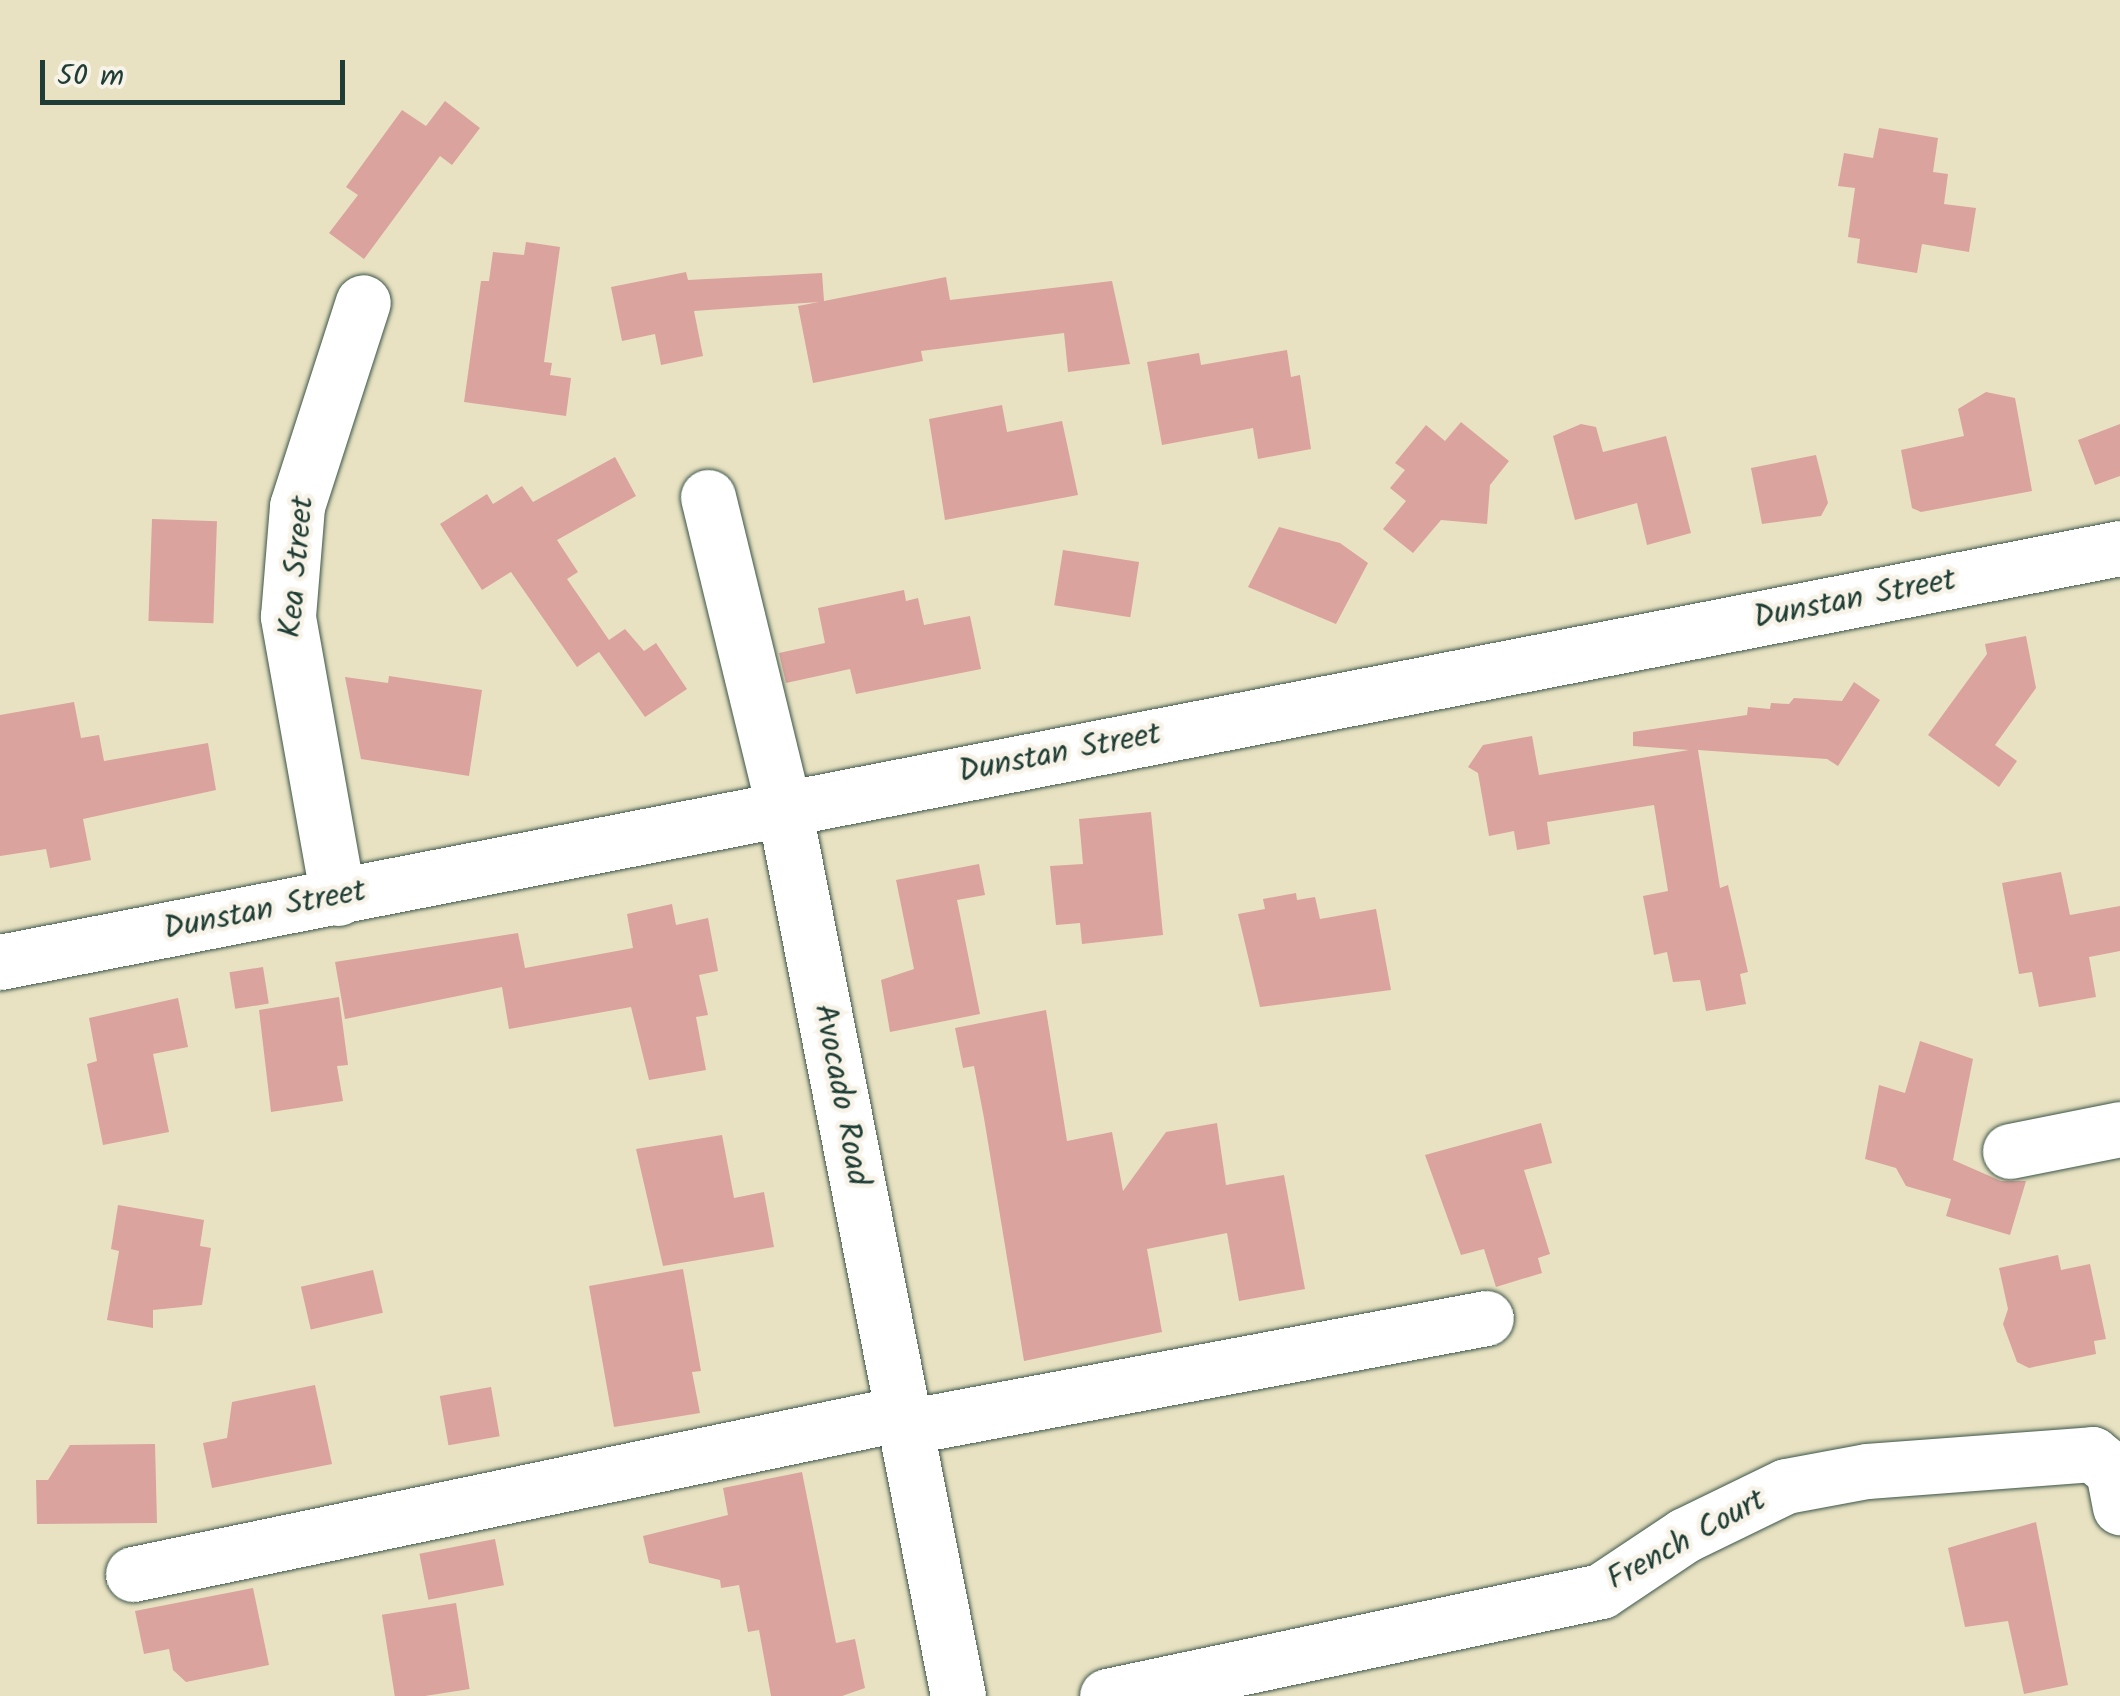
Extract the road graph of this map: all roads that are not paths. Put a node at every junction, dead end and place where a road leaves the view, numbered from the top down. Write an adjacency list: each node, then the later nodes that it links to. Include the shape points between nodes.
1 (363, 302): 5 (street, Kea Street, via 297,506 288,616)
2 (708, 497): 4 (street, Avocado Road)
3 (2120, 548): 4 (street, Dunstan Street)
4 (784, 808): 5 (street, Dunstan Street); 10 (street, Avocado Road)
5 (338, 898): 6 (street, Dunstan Street)
6 (0, 962)
7 (2120, 1130): 8 (street)
8 (2010, 1151)
9 (1486, 1318): 10 (street)
10 (905, 1420): 12 (street); 13 (street, Avocado Road)
11 (2120, 1507): 14 (street, French Court, via 2113,1471 2092,1454 1866,1471 1786,1486 1685,1535 1601,1590)
12 (133, 1574)
13 (958, 1696)
14 (1107, 1696)

